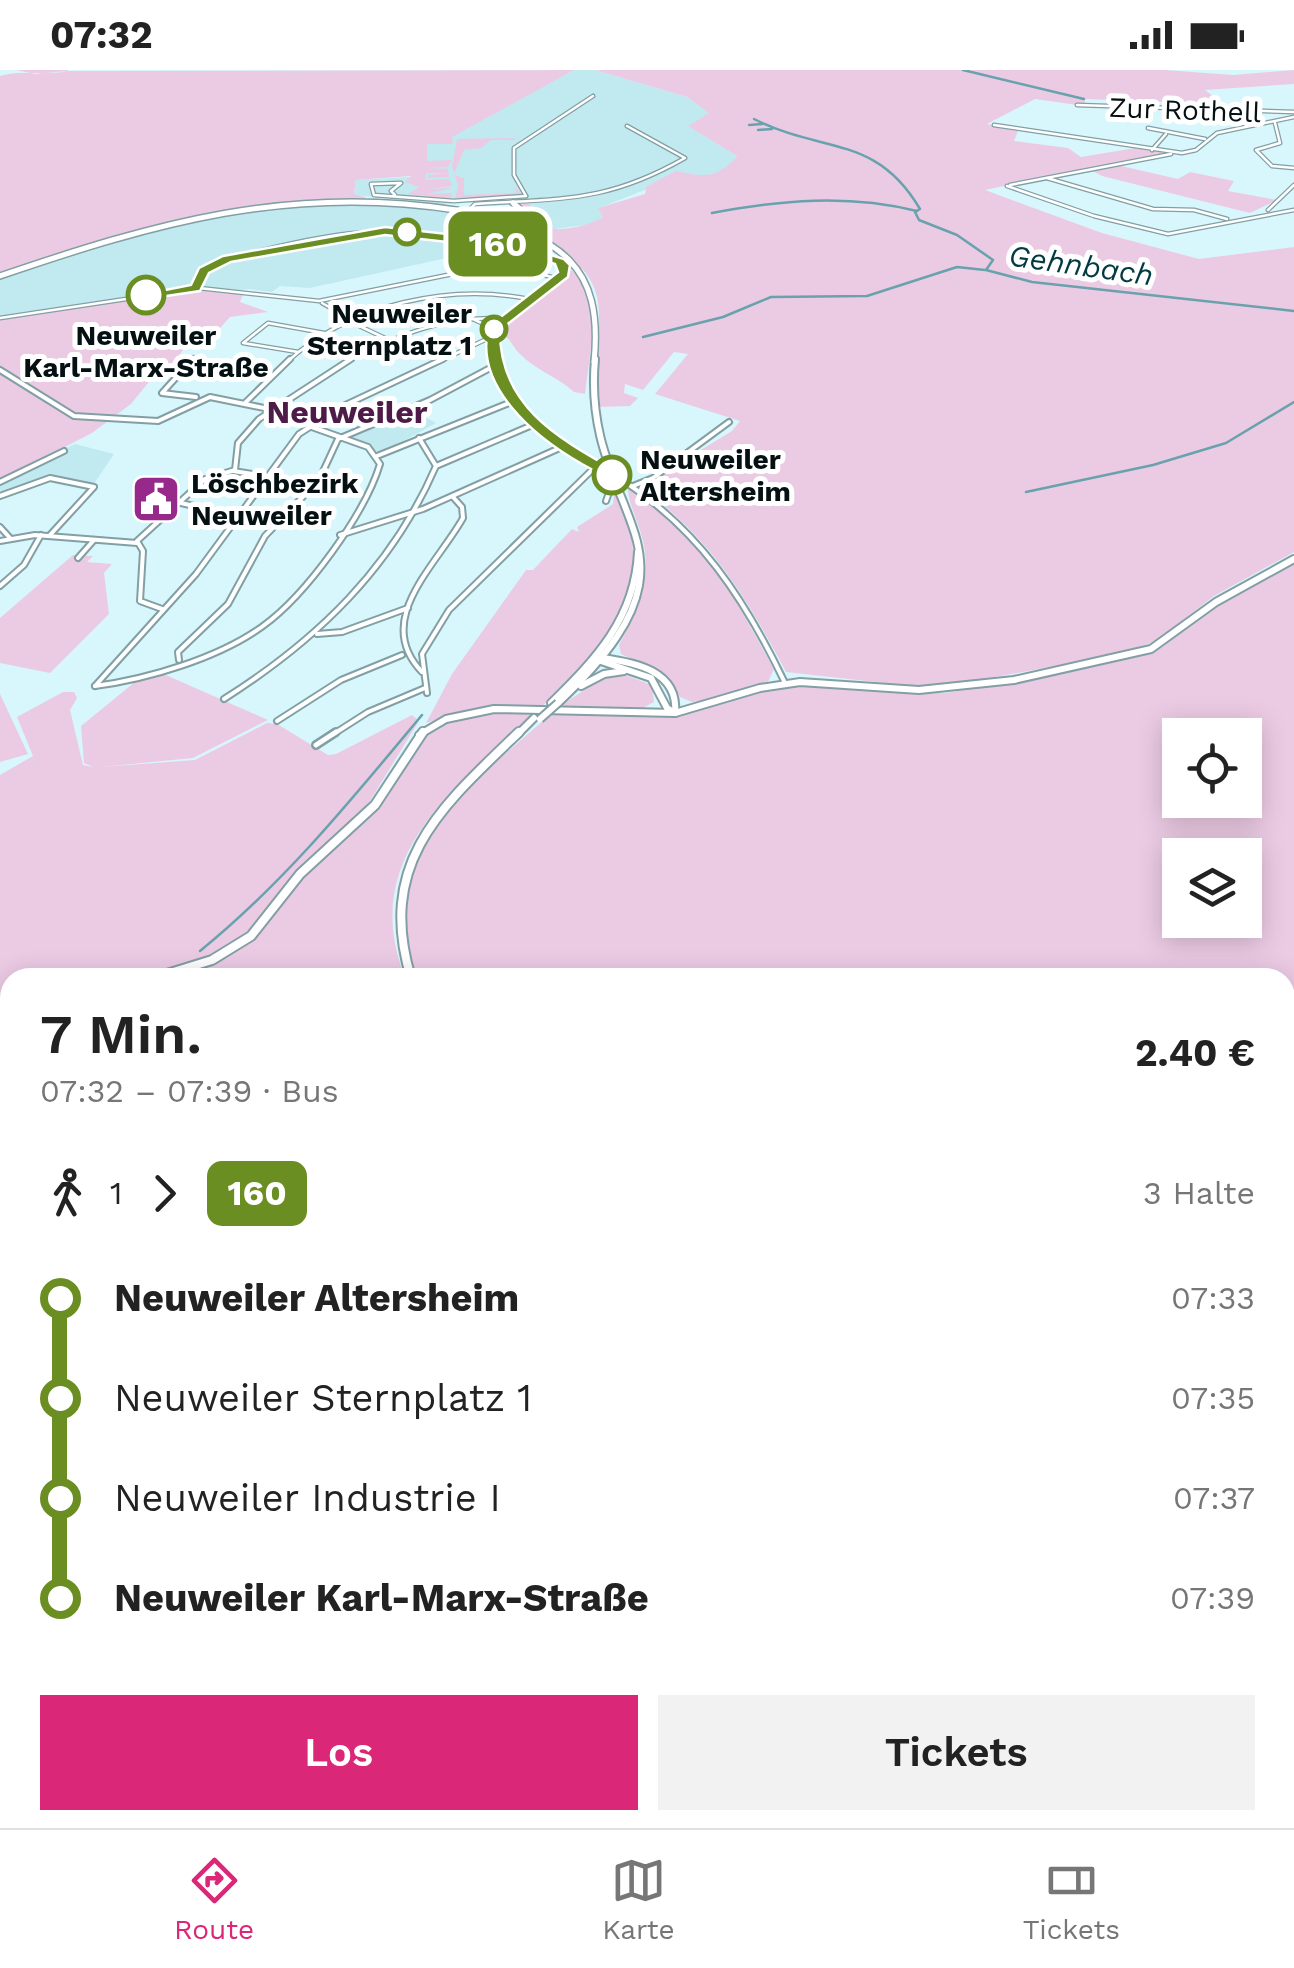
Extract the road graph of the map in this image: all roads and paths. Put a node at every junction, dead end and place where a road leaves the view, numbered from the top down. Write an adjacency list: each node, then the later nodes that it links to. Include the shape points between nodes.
1 (593, 96): 16 (street, via 518,144 514,175)
2 (1077, 105): 3 (street, Zur Rothell)
3 (1294, 114): 4 (street)
4 (1275, 122): 9 (street); 12 (street, via 1280,144 1256,150 1266,163)
5 (994, 125): 10 (street)
6 (627, 126): 16 (street, via 684,158 642,183 601,196)
7 (1148, 128): 9 (street)
8 (1166, 134): 10 (street)
9 (1205, 138): 11 (street, via 1193,152)
10 (1152, 150): 11 (street)
11 (1174, 153): 13 (street)
12 (1294, 168)
13 (1047, 178): 22 (street, via 1153,210 1194,210); 22 (street, via 1007,186 1170,235)
14 (1294, 185): 18 (street)
15 (395, 195): 15 (street, via 374,196 371,184 401,183 391,191); 16 (street, via 454,201)
16 (525, 197): 17 (street)
17 (513, 203): 20 (main road); 25 (street, via 471,206 460,219)
18 (1268, 210): 19 (street); 22 (street)
19 (1294, 210)
20 (520, 215): 21 (main road); 24 (main road)
21 (494, 220): 23 (main road); 30 (main road, bridge, via 362,199 261,205 150,227)
22 (1231, 220)
23 (507, 224): 24 (main road); 28 (main road, via 514,233)
24 (527, 232): 26 (main road)
25 (468, 234): 28 (street); 32 (street, via 373,232 227,258 204,271)
26 (538, 238): 27 (main road); 75 (main road, via 573,263 592,291 594,415)
27 (510, 241): 28 (main road); 29 (main road)
28 (500, 245): 29 (street)
29 (529, 252): 31 (street, via 565,265)
30 (0, 276)
31 (559, 279): 33 (street); 34 (street, via 495,264)
32 (196, 288): 34 (street); 36 (street)
33 (533, 300): 37 (street); 38 (street, via 500,291 463,292)
34 (319, 302): 38 (street)
35 (468, 316): 37 (street); 39 (street); 42 (street)
36 (0, 318)
37 (504, 319): 39 (street)
38 (352, 322): 40 (street); 42 (street)
39 (494, 329): 41 (street)
40 (327, 334): 43 (street); 43 (street, via 268,323 243,343)
41 (491, 338): 45 (street); 51 (street)
42 (389, 340): 50 (street)
43 (298, 352): 49 (street)
44 (194, 358): 47 (street, via 162,391)
45 (494, 366): 48 (street); 55 (street)
46 (0, 370): 47 (street, via 87,419 158,421)
47 (199, 398): 49 (street)
48 (514, 401): 53 (street); 56 (street)
49 (245, 403): 50 (street)
50 (274, 409): 51 (street); 62 (street, via 240,440)
51 (318, 420): 54 (street)
52 (728, 422): 66 (street)
53 (536, 423): 57 (street); 60 (street)
54 (308, 426): 55 (street); 63 (street)
55 (341, 436): 59 (street); 73 (street, via 320,480)
56 (419, 438): 59 (street); 60 (street)
57 (562, 446): 61 (street); 68 (street)
58 (64, 451): 65 (street)
59 (377, 456): 78 (street, via 378,476)
60 (436, 466): 71 (street)
61 (596, 466): 64 (street, bridge); 90 (street, via 476,583)
62 (233, 472): 63 (street); 70 (street, via 206,479)
63 (265, 476): 72 (street)
64 (620, 479): 66 (street); 69 (street, bridge)
65 (0, 482)
66 (633, 486): 97 (street, via 726,574)
67 (0, 496): 77 (street, via 50,478 94,488)
68 (453, 496): 71 (street); 86 (street, via 464,512 461,524)
69 (606, 501)
70 (180, 503): 72 (street); 82 (street)
71 (412, 513): 78 (street); 88 (street)
72 (238, 516): 73 (street); 87 (street)
73 (275, 525): 93 (street, via 228,604 178,652)
74 (0, 527): 79 (street)
75 (637, 530): 89 (main road, via 641,587); 92 (main road, via 632,596)
76 (41, 535): 77 (street); 79 (street); 85 (street, via 24,565)
77 (50, 536): 80 (street)
78 (340, 536): 93 (street, via 269,622)
79 (10, 538): 81 (street)
80 (94, 540): 82 (street); 83 (street)
81 (0, 541)
82 (137, 543): 87 (street, via 143,551 140,601)
83 (78, 558)
84 (1294, 559): 97 (main road, via 1225,597 1167,641 1128,656 942,690)
85 (0, 586)
86 (408, 608): 88 (street, via 352,632); 91 (street, via 398,639)
87 (162, 610): 93 (street, via 96,686)
88 (316, 634): 100 (street)
89 (614, 645): 92 (main road); 94 (main road)
90 (422, 654): 91 (street); 96 (street)
91 (404, 656): 96 (street); 105 (street, via 341,680)
92 (600, 659): 94 (main road); 95 (main road); 101 (main road); 101 (main road)
93 (179, 660)
94 (627, 662): 99 (main road, via 663,677)
95 (633, 671): 98 (main road, via 654,681); 101 (main road, via 604,674)
96 (422, 672): 106 (street, via 426,690 380,706)
97 (785, 683): 102 (main road)
98 (660, 693): 103 (main road); 104 (main road, via 657,707)
99 (675, 696): 102 (main road); 103 (main road)
100 (224, 699)
101 (558, 701): 108 (main road, bridge, via 435,820 404,873 396,922)
102 (706, 705): 103 (main road)
103 (675, 712): 104 (main road)
104 (643, 714): 107 (main road, via 494,709 436,724 417,736 375,804 300,874 252,936)
105 (277, 721)
106 (316, 744)
107 (186, 968)
108 (408, 968)
109 (0, 1452): 110 (street)
110 (0, 1471)

